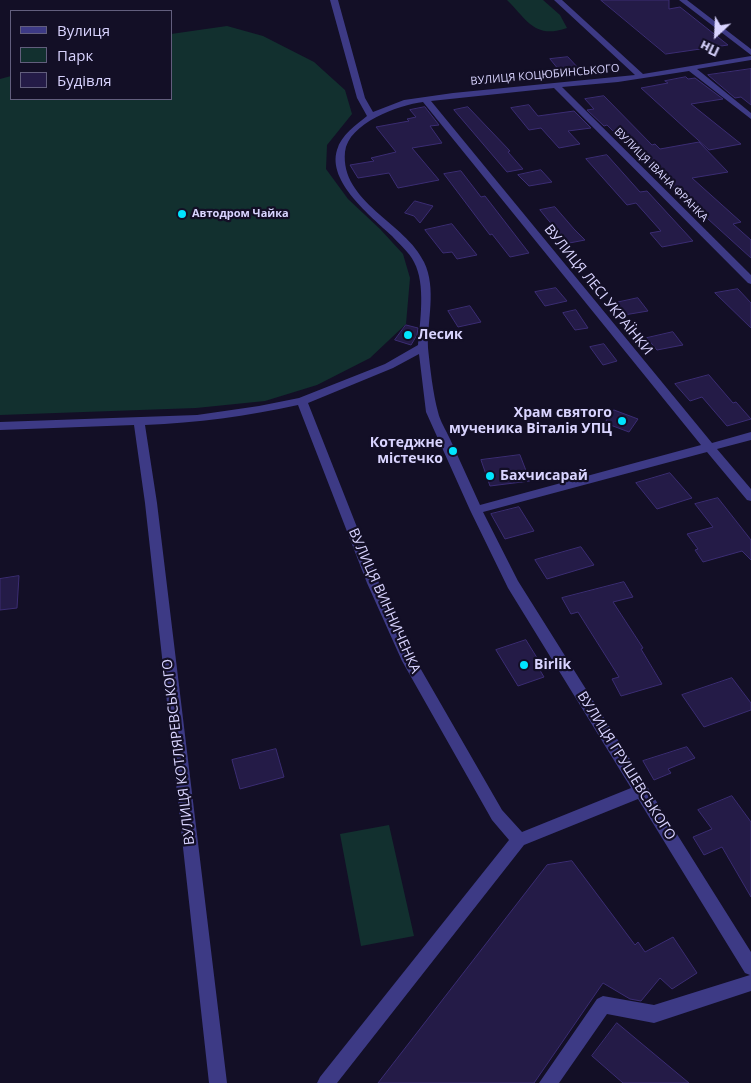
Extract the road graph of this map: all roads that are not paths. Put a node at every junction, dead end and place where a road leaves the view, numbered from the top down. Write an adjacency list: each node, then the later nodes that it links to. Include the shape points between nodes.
1 (334, 0): 10 (street, via 361,98)
2 (558, 0): 7 (street)
3 (682, 0): 4 (street)
4 (751, 53)
5 (751, 58): 6 (street, ВУЛИЦЯ КОЦЮБИНСЬКОГО)
6 (691, 68): 7 (street, ВУЛИЦЯ КОЦЮБИНСЬКОГО); 11 (street)
7 (641, 76): 8 (street, ВУЛИЦЯ КОЦЮБИНСЬКОГО)
8 (555, 86): 9 (street, ВУЛИЦЯ КОЦЮБИНСЬКОГО); 13 (street, ВУЛИЦЯ ІВАНА ФРАНКА)
9 (425, 99): 10 (street, ВУЛИЦЯ КОЦЮБИНСЬКОГО, via 384,108); 19 (street, ВУЛИЦЯ ЛЕСІ УКРАЇНКИ)
10 (371, 116): 12 (street, ВУЛИЦЯ КОЦЮБИНСЬКОГО)
11 (751, 117)
12 (350, 134): 14 (street, ВУЛИЦЯ ГРУШЕВСЬКОГО, via 342,149 343,176 362,202 408,246 419,261 426,306)
13 (751, 281)
14 (423, 347): 15 (street, via 388,366); 21 (street, ВУЛИЦЯ ГРУШЕВСЬКОГО, via 432,412)
15 (302, 401): 16 (street, via 197,419); 23 (street, ВУЛИЦЯ ВИННИЧЕНКА, via 373,583 408,661 497,815)
16 (139, 421): 17 (street); 26 (street, ВУЛИЦЯ КОТЛЯРЕВСЬКОГО)
17 (0, 426)
18 (751, 436): 19 (street)
19 (708, 447): 20 (street, ВУЛИЦЯ ЛЕСІ УКРАЇНКИ); 21 (street)
20 (751, 497)
21 (476, 510): 22 (street, ВУЛИЦЯ ГРУШЕВСЬКОГО, via 513,584)
22 (641, 790): 23 (street); 24 (street, ВУЛИЦЯ ГРУШЕВСЬКОГО)
23 (519, 840): 27 (street)
24 (751, 967)
25 (751, 982): 28 (street, via 654,1014 603,1005)
26 (218, 1083)
27 (326, 1083)
28 (548, 1083)

